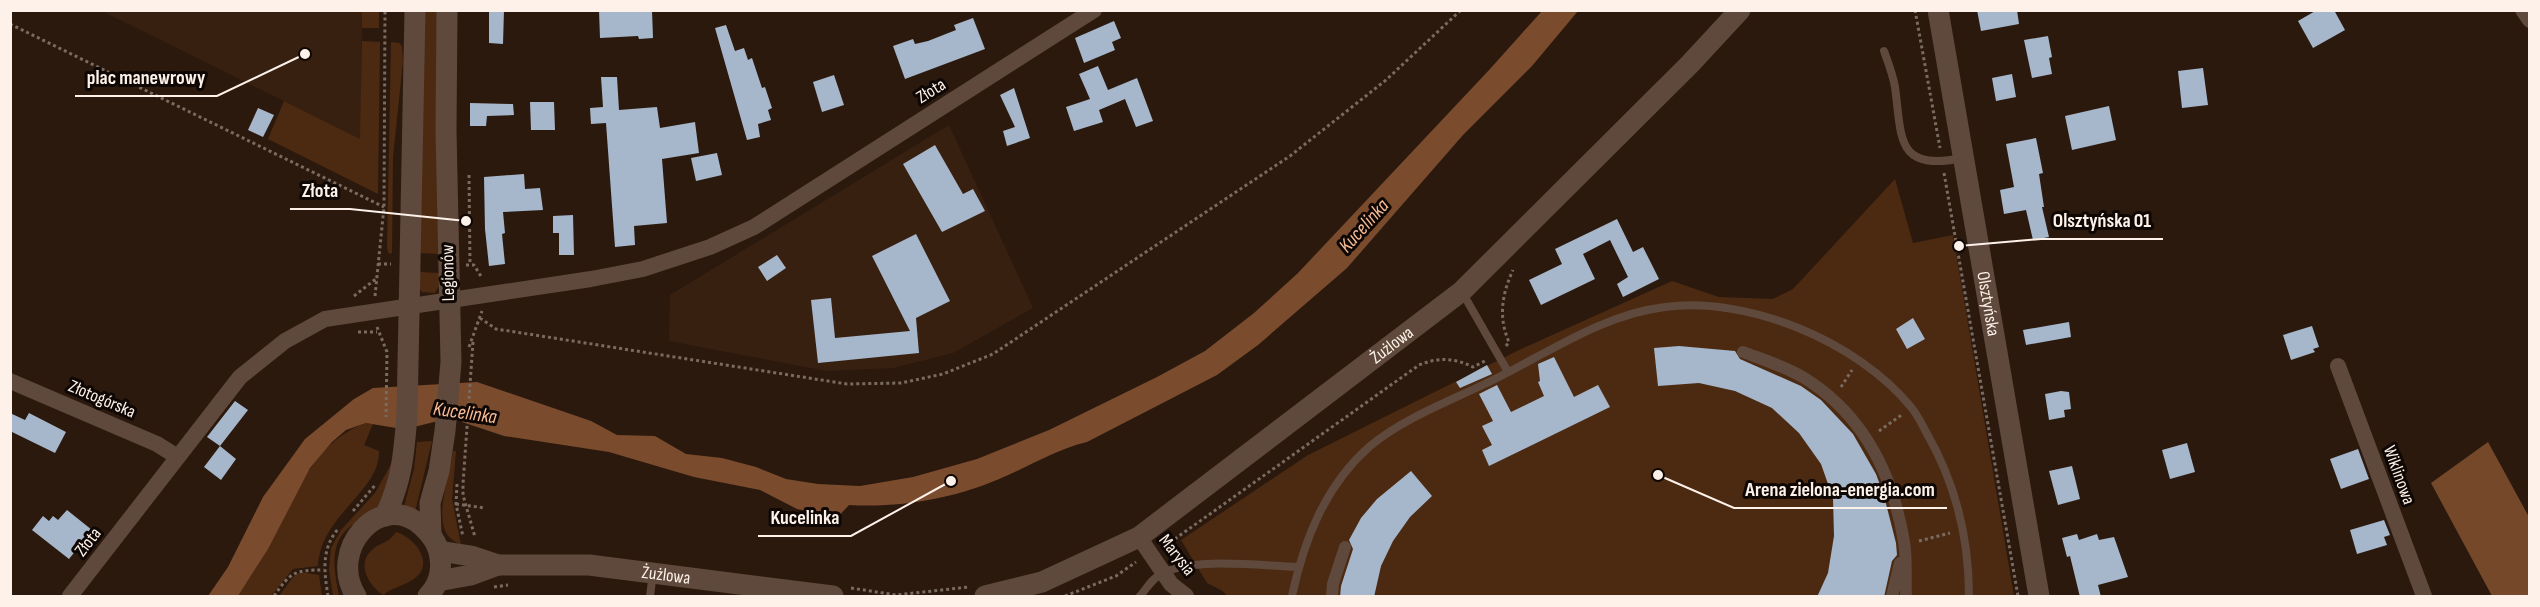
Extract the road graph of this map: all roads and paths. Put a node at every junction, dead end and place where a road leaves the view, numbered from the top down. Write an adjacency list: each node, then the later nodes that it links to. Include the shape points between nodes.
1 (385, 10): 15 (path)
2 (415, 10): 26 (street, Legionów)
3 (447, 10): 24 (street, Legionów)
4 (1094, 10): 24 (street, Złota, via 754,227 710,247 643,269)
5 (1461, 10): 27 (path, via 1386,80 1290,156 993,354 943,374 901,383 847,384 496,329)
6 (1740, 10): 22 (street, Żużlowa)
7 (1915, 10): 13 (path)
8 (1938, 10): 13 (street, Olsztyńska)
9 (2523, 10): 10 (street)
10 (2529, 20)
11 (10, 24): 15 (path)
12 (1884, 51): 13 (lane, via 1895,83 1902,141 1909,153 1932,162)
13 (1952, 159): 72 (path); 73 (street, Olsztyńska)
14 (469, 175): 19 (path)
15 (384, 207): 16 (path)
16 (378, 264): 17 (path); 23 (path)
17 (392, 264)
18 (465, 265): 19 (path)
19 (470, 265): 21 (path, via 479,270)
20 (1516, 265): 30 (path, via 1502,305 1509,342)
21 (485, 287)
22 (1462, 291): 30 (lane); 50 (street, Żużlowa)
23 (375, 299)
24 (448, 301): 26 (street, Złota); 40 (street, Legionów)
25 (484, 305): 27 (path)
26 (409, 307): 39 (street, Złota, via 326,319 285,341 240,377); 44 (street, Legionów, via 408,415 403,468)
27 (480, 318): 42 (path, via 473,342 462,484)
28 (377, 332): 37 (path, via 387,352)
29 (1743, 352): 35 (street, via 1805,378)
30 (1499, 354): 33 (lane); 50 (path, via 1473,368 1464,362 1442,359 1419,366 1167,545)
31 (1858, 361): 33 (lane, via 1812,334 1753,314 1710,307 1665,307 1596,327); 35 (path); 36 (lane)
32 (2338, 366): 74 (street, Wiklinowa)
33 (1508, 372): 53 (lane, via 1404,424 1371,446 1344,472 1325,500)
34 (10, 381): 39 (street, Złotogórska, via 157,444)
35 (1833, 398): 38 (street)
36 (1912, 408): 38 (path); 45 (lane, via 1952,486)
37 (386, 421)
38 (1868, 439): 49 (street, via 1894,497)
39 (176, 456): 61 (street, Złota)
40 (448, 473): 41 (path); 47 (street, Legionów, via 430,503)
41 (456, 504): 42 (path); 46 (path)
42 (466, 505): 43 (path); 48 (path)
43 (485, 508)
44 (385, 516): 47 (street, via 417,522); 60 (street, via 366,526 349,552 348,579)
45 (1964, 530): 49 (path); 71 (lane)
46 (464, 541)
47 (435, 542): 52 (street, Żużlowa); 57 (street, Legionów, via 441,566)
48 (476, 542)
49 (1904, 544): 69 (street); 70 (street)
50 (1145, 545): 55 (street, Marysia); 58 (street, Żużlowa, via 1042,582); 64 (path, via 1116,576)
51 (1345, 547): 68 (street)
52 (498, 565): 56 (street, Żużlowa, via 589,565); 57 (street, Żużlowa)
53 (1298, 567): 55 (lane, via 1201,564); 67 (lane)
54 (324, 570): 62 (path, via 299,570)
55 (1163, 572): 65 (lane); 66 (street, Marysia)
56 (653, 573): 59 (street, Żużlowa); 63 (lane)
57 (433, 589)
58 (978, 591): 59 (path, via 896,595)
59 (841, 592)
60 (355, 596)
61 (70, 597)
62 (274, 597)
63 (650, 597)
64 (1065, 597)
65 (1140, 597)
66 (1186, 597)
67 (1292, 597)
68 (1332, 597)
69 (1892, 597)
70 (1906, 597)
71 (1969, 597)
72 (2018, 597)
73 (2039, 597)
74 (2424, 597)

